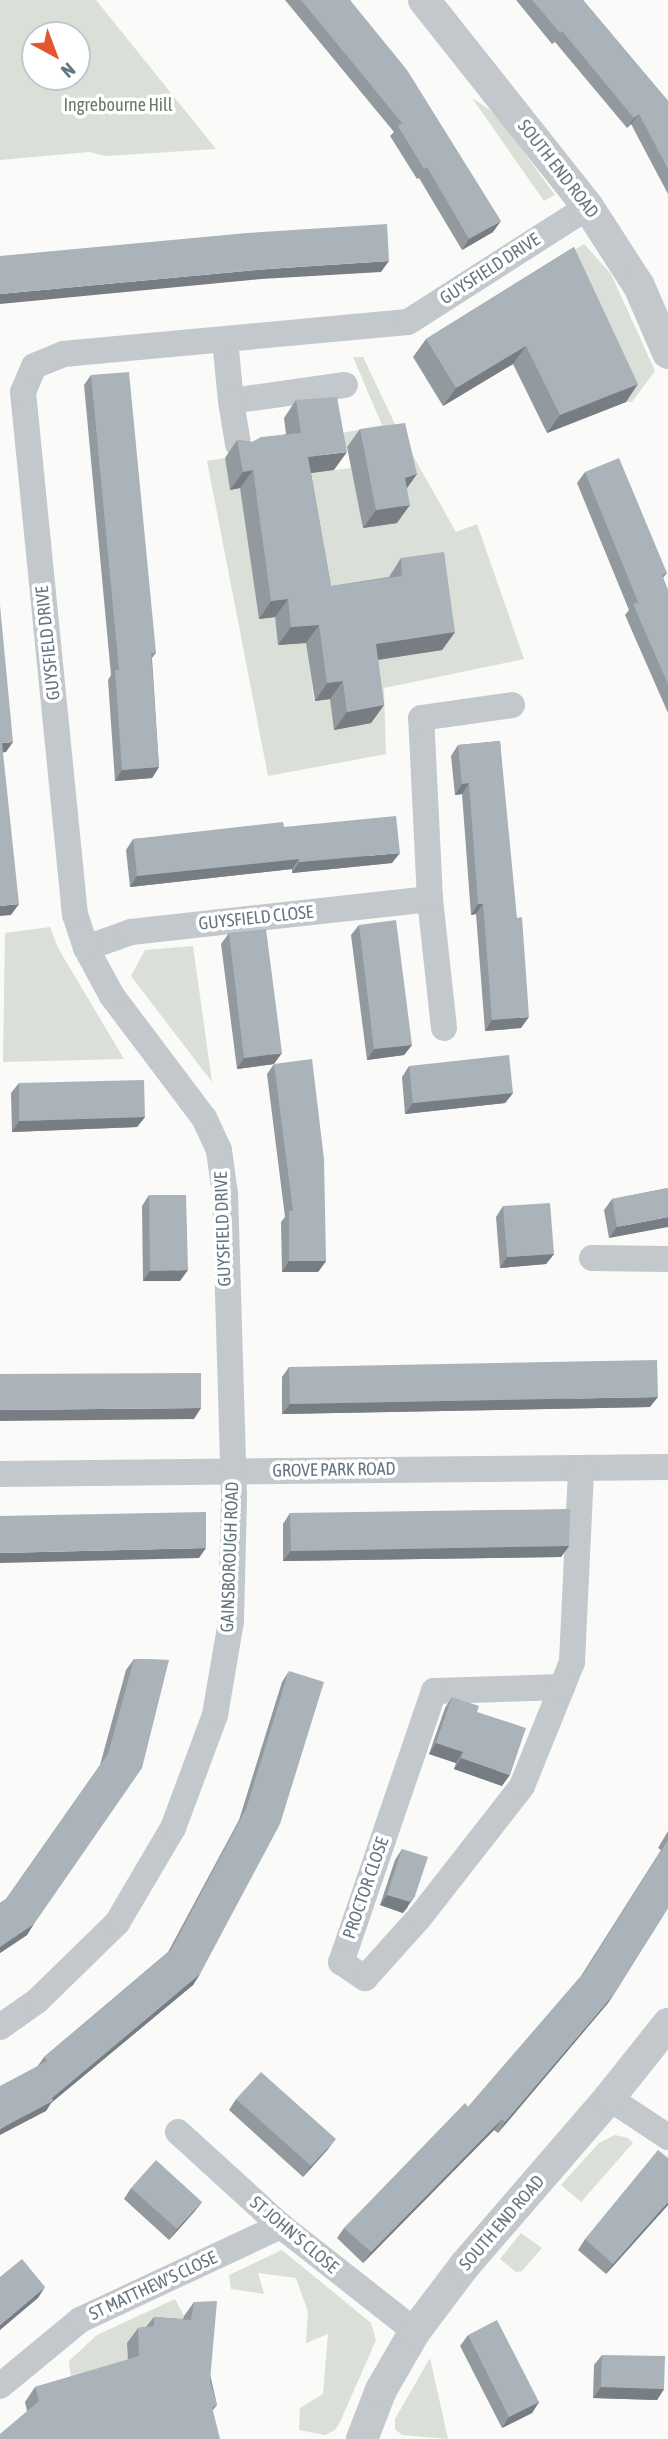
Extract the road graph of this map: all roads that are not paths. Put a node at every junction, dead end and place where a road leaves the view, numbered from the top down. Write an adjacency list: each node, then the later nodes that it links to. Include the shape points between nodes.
1 (424, 0): 2 (street, SOUTH END ROAD)
2 (588, 206): 3 (street, GUYSFIELD DRIVE, via 408,322); 4 (street, SOUTH END ROAD, via 639,286)
3 (225, 340): 6 (street); 10 (street, GUYSFIELD DRIVE, via 63,354 34,366 23,392 75,915)
4 (668, 353)
5 (345, 385): 6 (street)
6 (231, 401): 7 (street)
7 (238, 444)
8 (512, 705): 9 (street, via 421,718)
9 (430, 899): 10 (street, GUYSFIELD CLOSE, via 131,932); 11 (street)
10 (86, 948): 16 (street, GUYSFIELD DRIVE, via 112,996 204,1118 219,1150 225,1194)
11 (444, 1028)
12 (592, 1258): 13 (street)
13 (668, 1259)
14 (668, 1467): 15 (street, GROVE PARK ROAD)
15 (581, 1468): 16 (street, GROVE PARK ROAD); 18 (street, PROCTOR CLOSE, via 572,1662)
16 (234, 1471): 17 (street, GROVE PARK ROAD); 20 (street, GAINSBOROUGH ROAD, via 231,1621 215,1715 173,1828 117,1923 37,2001)
17 (0, 1474)
18 (562, 1687): 18 (street, PROCTOR CLOSE, via 522,1786 419,1918 365,1978 341,1962 435,1691)
19 (668, 2024): 21 (street, SOUTH END ROAD)
20 (0, 2028)
21 (609, 2098): 23 (street); 25 (street, SOUTH END ROAD, via 465,2265)
22 (177, 2132): 24 (street, ST JOHN'S CLOSE)
23 (668, 2137)
24 (281, 2226): 25 (street, ST JOHN'S CLOSE); 26 (street, ST MATTHEW'S CLOSE, via 80,2320)
25 (415, 2331): 27 (street, SOUTH END ROAD, via 381,2390)
26 (0, 2386)
27 (362, 2439)

